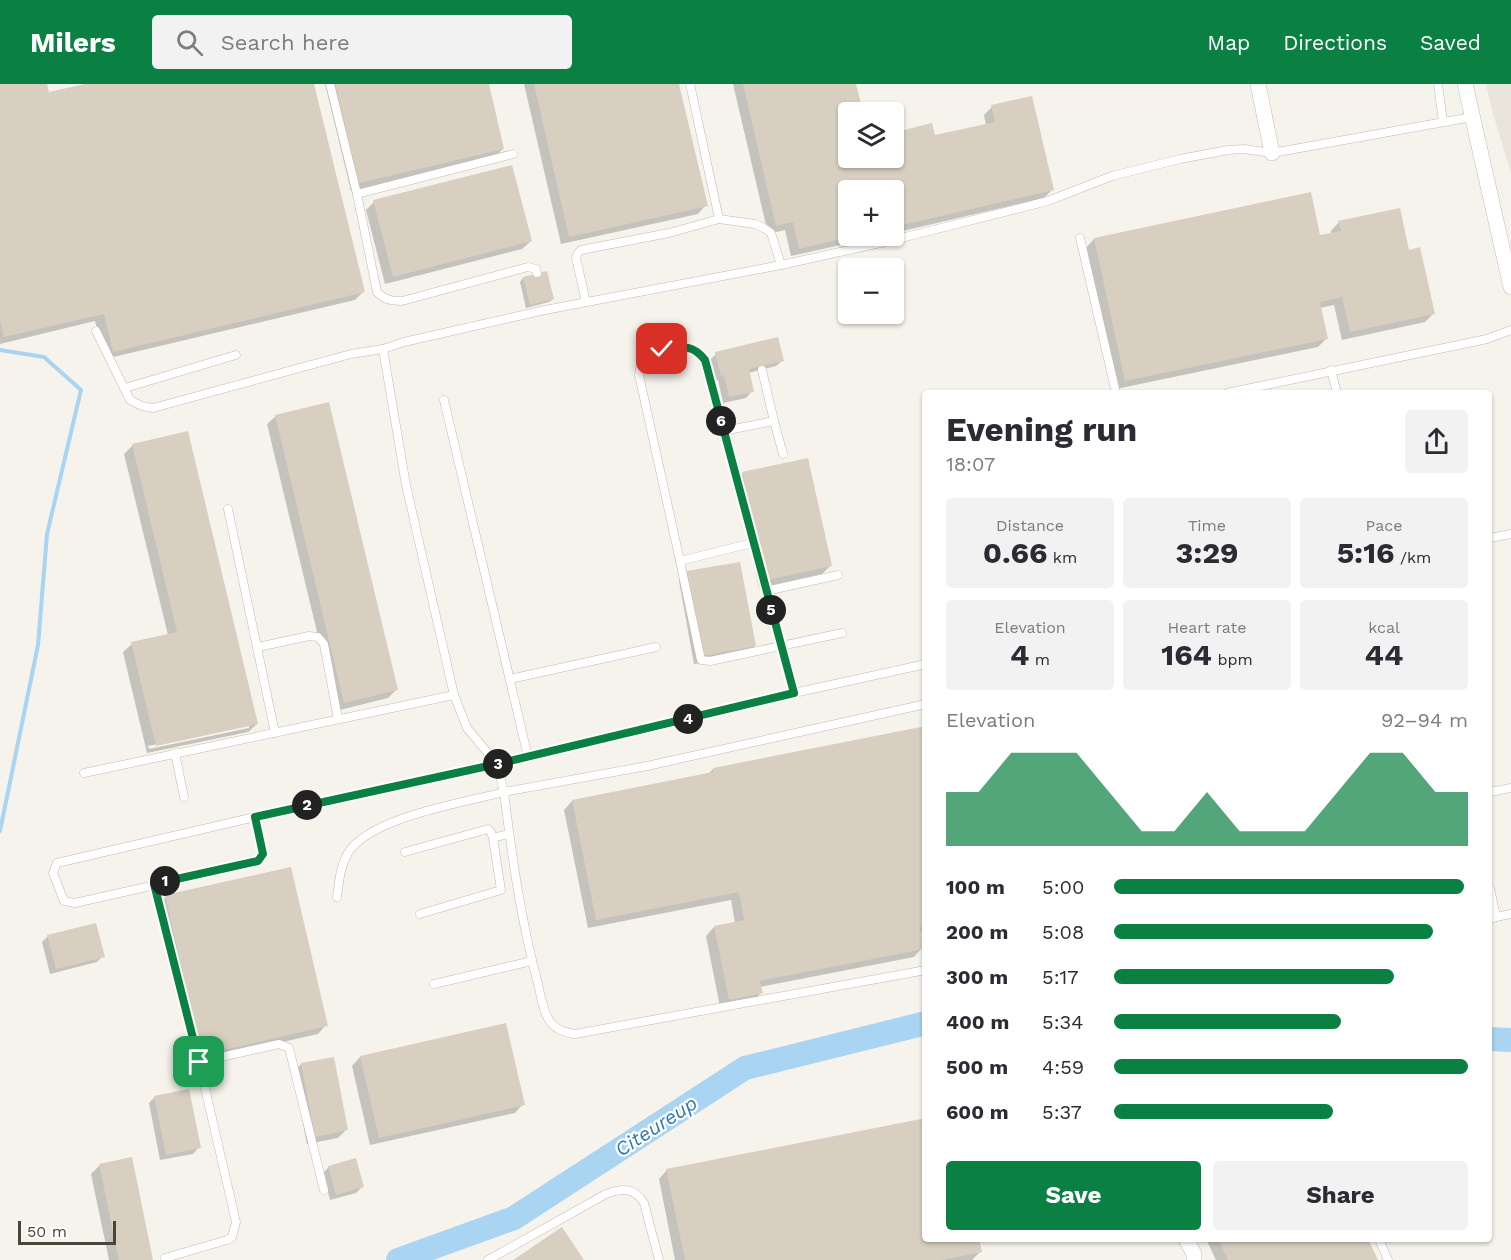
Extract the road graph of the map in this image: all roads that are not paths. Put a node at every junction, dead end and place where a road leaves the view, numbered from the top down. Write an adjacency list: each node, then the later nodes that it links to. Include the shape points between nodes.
1 (330, 84): 10 (lane)
2 (690, 84): 11 (lane)
3 (1258, 84): 8 (street)
4 (1438, 84): 7 (lane)
5 (1465, 84): 6 (street)
6 (1472, 117): 7 (lane); 13 (street)
7 (1443, 122): 8 (lane)
8 (1272, 153): 14 (lane, via 1244,149 1180,159 1112,176 1015,210)
9 (513, 154): 10 (lane)
10 (357, 194): 15 (lane, via 377,292 384,299 402,301 528,267)
11 (719, 219): 14 (lane, via 755,224 771,233); 17 (lane, via 581,250 576,258)
12 (1080, 238): 25 (lane)
13 (1508, 253): 16 (street)
14 (781, 265): 17 (lane)
15 (537, 273)
16 (1511, 287)
17 (586, 302): 20 (lane, via 544,307)
18 (1511, 330): 23 (lane, via 1487,339)
19 (96, 331): 24 (lane)
20 (383, 349): 24 (lane, via 351,354 153,408 130,400); 46 (lane, via 406,485)
21 (236, 355): 24 (lane)
22 (762, 370): 29 (lane)
23 (1331, 370): 26 (lane); 27 (lane)
24 (125, 388)
25 (1115, 390)
26 (1241, 390)
27 (1336, 390)
28 (444, 400): 44 (lane)
29 (774, 421): 30 (lane); 31 (lane)
30 (723, 431): 35 (lane); 36 (lane, via 705,360 698,351 684,346 662,349 641,364 639,375)
31 (783, 454)
32 (228, 509): 41 (lane)
33 (1511, 534): 34 (lane)
34 (1492, 538)
35 (752, 543): 36 (lane); 38 (lane)
36 (680, 561): 40 (lane, via 701,660 710,662)
37 (838, 575): 38 (lane)
38 (766, 591): 40 (lane)
39 (842, 633): 40 (lane)
40 (781, 646): 45 (lane)
41 (258, 647): 48 (lane, via 309,636 318,638 324,644); 49 (lane)
42 (656, 647): 44 (lane)
43 (922, 665): 45 (lane)
44 (510, 679): 51 (lane)
45 (794, 693): 51 (lane)
46 (454, 695): 48 (lane); 52 (lane, via 467,728)
47 (922, 705): 55 (lane, via 647,766)
48 (338, 719): 49 (lane)
49 (275, 733): 50 (lane)
50 (175, 753): 53 (lane); 57 (lane)
51 (528, 757): 52 (lane)
52 (497, 764): 55 (lane); 58 (lane)
53 (84, 773)
54 (1511, 788): 56 (lane)
55 (504, 792): 59 (lane); 63 (lane, via 401,818 361,837 341,869)
56 (1492, 792)
57 (184, 797)
58 (255, 817): 62 (lane, via 263,854 258,861); 62 (lane, via 57,863 53,873 69,903)
59 (508, 834): 60 (lane); 67 (lane)
60 (493, 838): 61 (lane, via 488,830); 64 (lane, via 501,890)
61 (405, 852)
62 (154, 884): 70 (lane)
63 (337, 897)
64 (420, 914)
65 (1511, 914): 66 (lane)
66 (1493, 918)
67 (532, 961): 68 (lane, via 550,1022 575,1034); 69 (lane)
68 (922, 971)
69 (434, 984)
70 (199, 1062): 71 (lane, via 279,1044 288,1048); 74 (lane, via 236,1222 232,1237 227,1240)
71 (324, 1190)
72 (1188, 1242): 77 (street)
73 (1380, 1242): 78 (lane)
74 (165, 1258)
75 (488, 1260): 76 (lane, via 606,1194 630,1190 644,1203)
76 (659, 1260)
77 (1194, 1260)
78 (1389, 1260)

